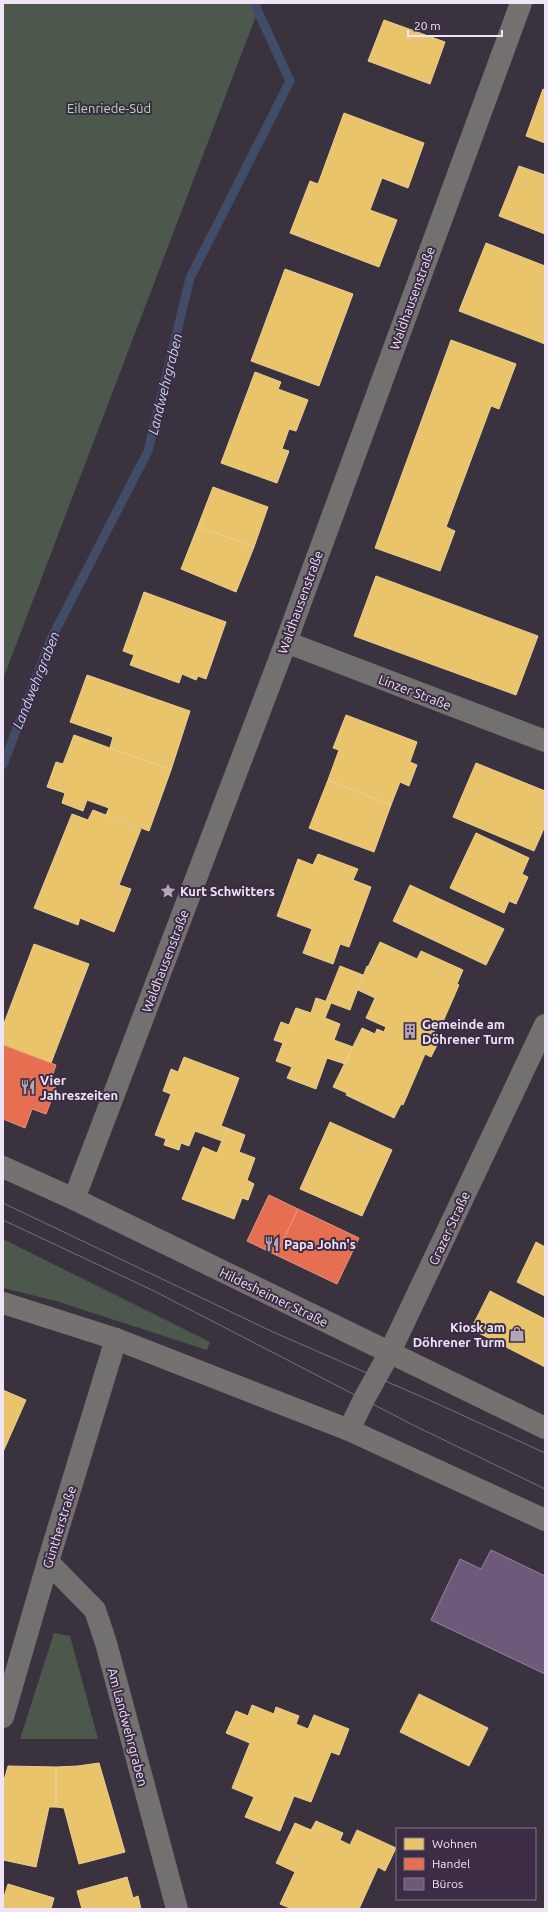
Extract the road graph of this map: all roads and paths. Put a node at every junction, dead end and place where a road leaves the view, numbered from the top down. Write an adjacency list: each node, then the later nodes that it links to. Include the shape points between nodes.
1 (521, 3): 2 (street, Waldhausenstraße)
2 (286, 642): 3 (street, Linzer Straße); 6 (street, Waldhausenstraße)
3 (545, 741)
4 (545, 1025): 9 (street, Grazer Straße)
5 (3, 1167): 6 (main road, Hildesheimer Straße)
6 (74, 1199): 9 (main road, Hildesheimer Straße)
7 (3, 1303): 8 (main road)
8 (116, 1339): 11 (main road); 13 (street, Güntherstraße)
9 (390, 1354): 10 (main road, Hildesheimer Straße); 11 (street, Grazer Straße)
10 (545, 1428)
11 (349, 1430): 12 (main road)
12 (545, 1520)
13 (48, 1562): 14 (street, Güntherstraße); 15 (street, Am Landwehrgraben, via 95,1610)
14 (3, 1717)
15 (177, 1909)

